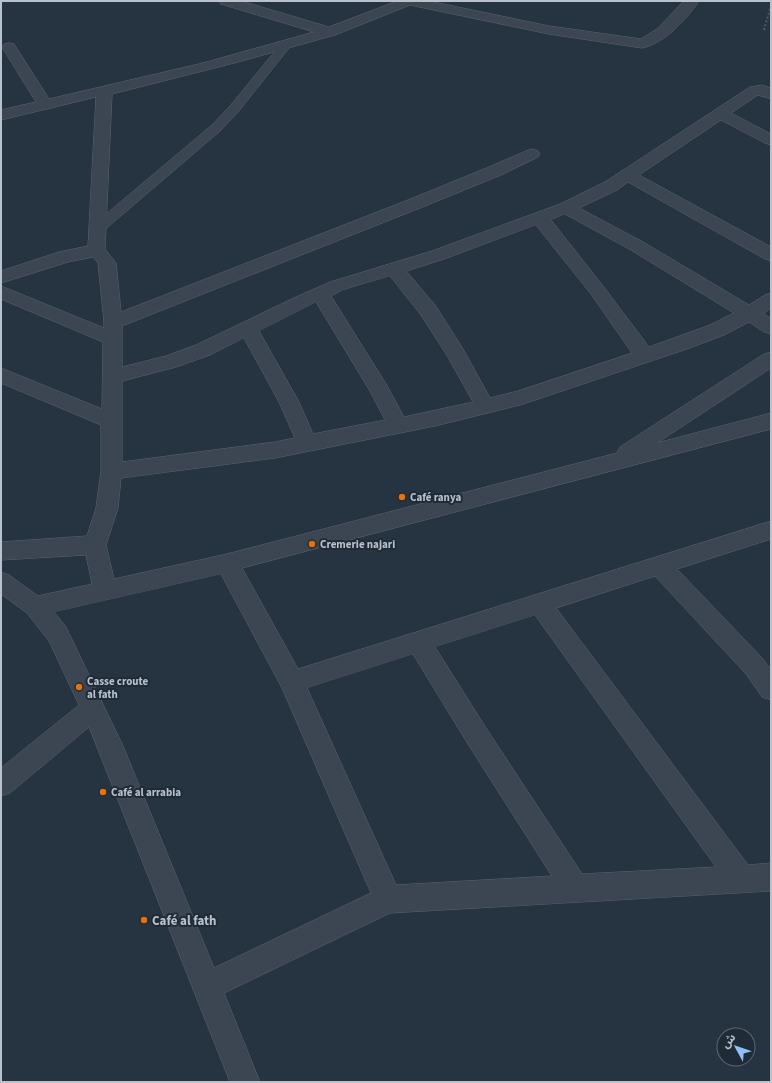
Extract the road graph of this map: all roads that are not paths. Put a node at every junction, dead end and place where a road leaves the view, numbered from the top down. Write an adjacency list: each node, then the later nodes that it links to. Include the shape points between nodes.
1 (226, 1): 4 (street)
2 (409, 1): 3 (street, via 548,30 642,44 657,37); 4 (street, via 372,18)
3 (692, 1)
4 (330, 32): 5 (street)
5 (285, 46): 7 (street); 17 (lane, via 216,128)
6 (9, 47): 9 (street)
7 (104, 92): 9 (street); 17 (street)
8 (771, 94): 10 (street, via 755,90)
9 (45, 105): 11 (street)
10 (720, 113): 12 (street); 14 (street)
11 (1, 115)
12 (771, 140)
13 (532, 154): 28 (street)
14 (628, 175): 15 (street); 19 (street)
15 (566, 208): 16 (street); 25 (street, via 637,246)
16 (540, 218): 20 (street); 29 (street)
17 (97, 229): 18 (street)
18 (96, 252): 21 (street, via 73,255); 28 (street, via 107,263)
19 (771, 255)
20 (394, 268): 23 (street); 33 (street, via 428,310)
21 (1, 276)
22 (1, 292): 28 (street)
23 (320, 293): 27 (street); 36 (street)
24 (771, 299): 25 (street)
25 (749, 314): 26 (street); 29 (street, via 717,330)
26 (771, 327)
27 (248, 328): 32 (street, via 203,350); 37 (street, via 289,402)
28 (113, 331): 32 (street)
29 (645, 356): 33 (street, via 520,398)
30 (771, 359): 38 (street)
31 (1, 375): 34 (street)
32 (114, 376): 34 (street)
33 (485, 406): 36 (street)
34 (112, 420): 39 (street)
35 (771, 421): 38 (street)
36 (398, 425): 37 (street)
37 (307, 443): 39 (street, via 275,450)
38 (613, 463): 43 (street)
39 (111, 471): 41 (street, via 107,508)
40 (771, 530): 44 (street)
41 (95, 545): 42 (street); 46 (street)
42 (1, 551)
43 (226, 563): 46 (street); 50 (street)
44 (660, 566): 47 (street); 51 (street, via 755,667)
45 (1, 582): 48 (street)
46 (105, 590): 48 (street)
47 (540, 604): 49 (street); 55 (street)
48 (35, 606): 52 (street, via 58,634)
49 (419, 642): 50 (street); 56 (street)
50 (292, 682): 57 (street)
51 (771, 689)
52 (93, 709): 53 (street); 58 (street)
53 (1, 784)
54 (771, 877): 55 (street)
55 (741, 878): 56 (street)
56 (576, 888): 57 (street)
57 (388, 899): 58 (street)
58 (206, 987): 59 (street)
59 (245, 1082)

